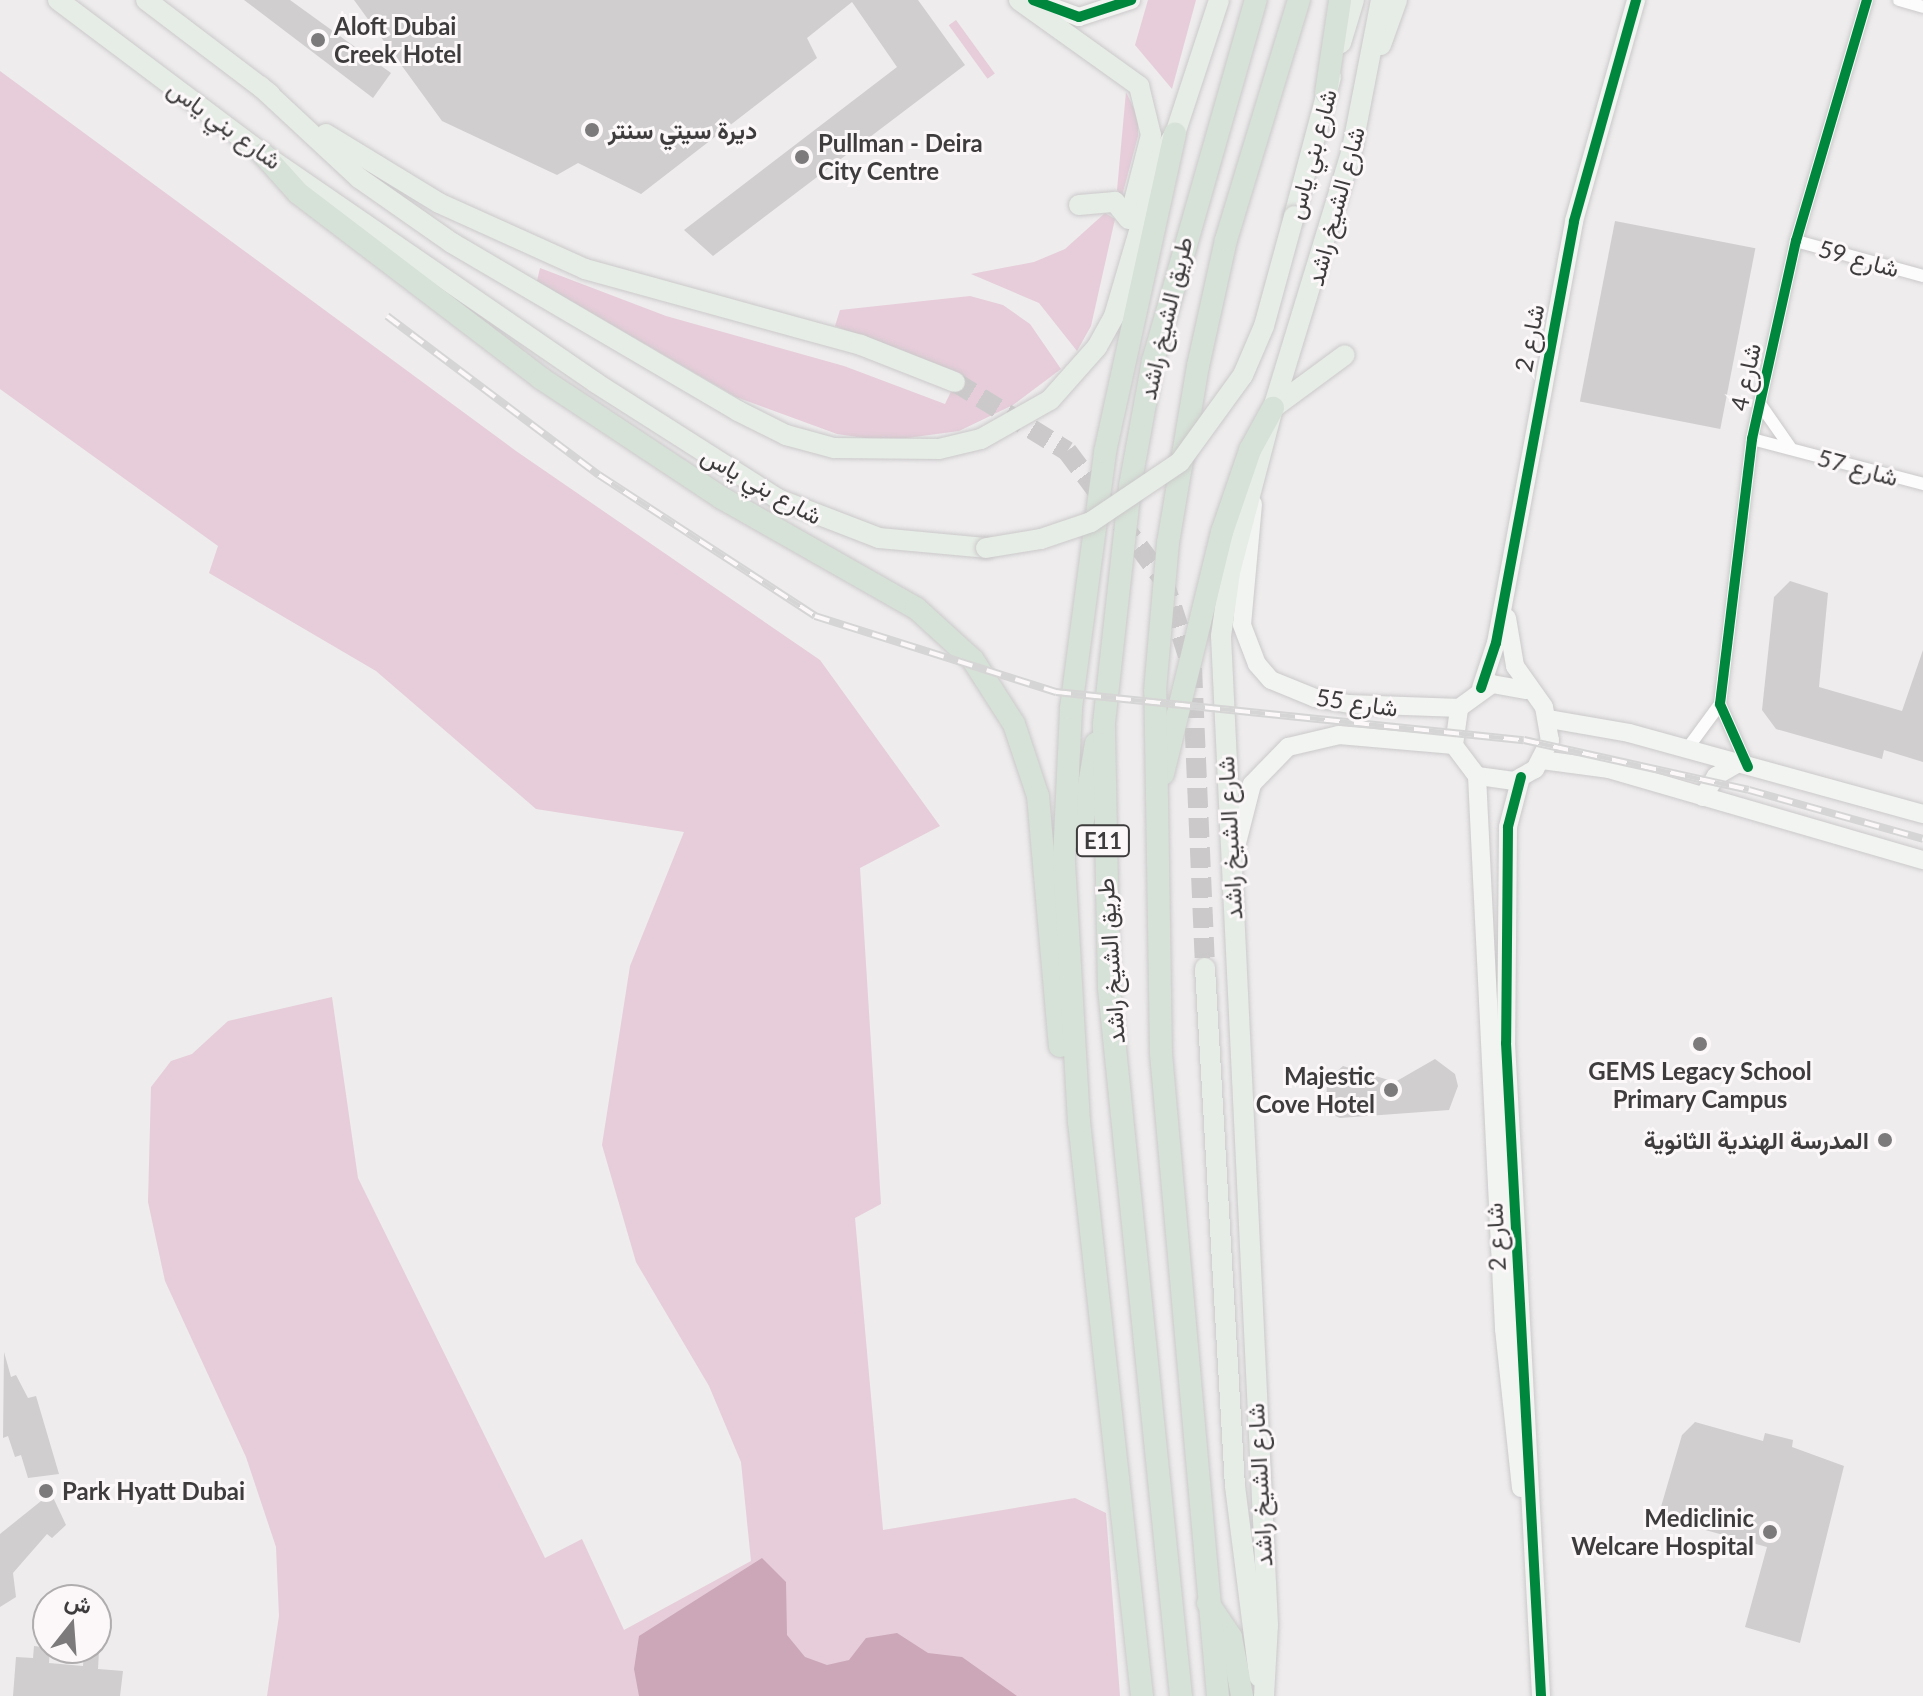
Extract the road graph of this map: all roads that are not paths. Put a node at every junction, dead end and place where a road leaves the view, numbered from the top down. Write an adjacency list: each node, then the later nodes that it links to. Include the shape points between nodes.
1 (58, 0): 22 (main road, شارع بني ياس)
2 (146, 0): 19 (main road)
3 (1019, 0): 24 (main road, via 1139,86 1151,135)
4 (1033, 0): 16 (street, via 1066,16)
5 (1131, 0): 16 (street)
6 (1219, 0): 21 (main road)
7 (1256, 0): 42 (highway, طريق الشيخ راشد / E11, via 1153,361 1128,502)
8 (1299, 0): 50 (highway, طريق الشيخ راشد / E11, via 1226,240 1186,430 1158,642)
9 (1340, 0): 20 (highway)
10 (1354, 0): 20 (main road, شارع بني ياس)
11 (1381, 0): 18 (main road, شارع الشيخ راشد)
12 (1397, 0): 18 (main road)
13 (1636, 0): 36 (street, شارع 2, via 1574,221)
14 (1867, 0): 25 (street, شارع 4)
15 (1899, 0): 17 (street)
16 (1096, 6)
17 (1923, 7)
18 (1366, 82): 31 (main road, شارع الشيخ راشد, via 1316,280)
19 (260, 86): 28 (main road, via 359,178 452,243 786,435 889,453 981,439 1050,400); 29 (main road, via 393,177 535,250 678,300 861,345)
20 (1326, 93): 22 (main road, شارع بني ياس, bridge, via 1276,288 1243,375 1180,462 1091,522 1041,539 986,548 879,538 778,499 596,383)
21 (1175, 134): 28 (main road, via 1161,156 1114,316); 55 (highway, via 1105,452 1073,693 1064,858)
22 (263, 154): 56 (highway, via 298,193 542,379 722,498 916,608 973,660 1014,724 1038,796 1062,1061)
23 (1079, 205): 24 (main road, via 1115,202)
24 (1129, 219): 28 (main road)
25 (1796, 241): 26 (street, شارع 59); 30 (street, شارع 4)
26 (1923, 276)
27 (1345, 355): 31 (main road)
28 (1086, 361)
29 (955, 382)
30 (1760, 404): 32 (street, شارع 4); 33 (street, شارع 57)
31 (1273, 408): 35 (main road, شارع الشيخ راشد); 50 (highway, via 1250,450 1222,532)
32 (1752, 439): 33 (street, شارع 57); 39 (street, شارع 4)
33 (1792, 449): 34 (street, شارع 57)
34 (1923, 484)
35 (1252, 485): 40 (street, شارع 55, via 1242,625 1257,664 1271,680 1315,698 1350,704); 53 (main road, شارع الشيخ راشد, via 1221,636)
36 (1506, 591): 37 (street, شارع 2); 38 (street, شارع 2, via 1511,653)
37 (1481, 688): 38 (street, via 1504,684); 40 (street)
38 (1526, 690): 41 (street)
39 (1720, 704): 44 (street, شارع 4); 46 (street)
40 (1459, 708): 43 (street)
41 (1549, 719): 44 (street); 45 (street)
42 (1104, 723): 55 (highway, via 1081,806); 60 (highway, طريق الشيخ راشد / E11, via 1109,989)
43 (1454, 745): 47 (street); 53 (street, شارع 55, via 1339,735 1288,747 1252,784)
44 (1687, 749): 46 (street)
45 (1542, 760): 48 (street); 49 (street, via 1609,769)
46 (1743, 766): 49 (street, via 1716,776); 51 (street)
47 (1477, 776): 48 (street, via 1502,782); 57 (street, شارع 2, via 1504,1329 1513,1443)
48 (1521, 777): 57 (street, شارع 2, via 1509,814 1504,949)
49 (1703, 797): 52 (street)
50 (1154, 814): 58 (highway, طريق الشيخ راشد / E11, via 1161,1053)
51 (1923, 814)
52 (1923, 860)
53 (1231, 870): 63 (main road, شارع الشيخ راشد, via 1269,1650)
54 (1205, 968): 63 (main road, via 1234,1471)
55 (1073, 1008): 56 (highway)
56 (1079, 1122): 59 (highway)
57 (1527, 1511): 64 (street, شارع 2)
58 (1208, 1603): 61 (highway, طريق الشيخ راشد / E11); 62 (highway, via 1231,1637)
59 (1142, 1696)
60 (1181, 1696)
61 (1218, 1696)
62 (1242, 1696)
63 (1263, 1696)
64 (1541, 1696)

